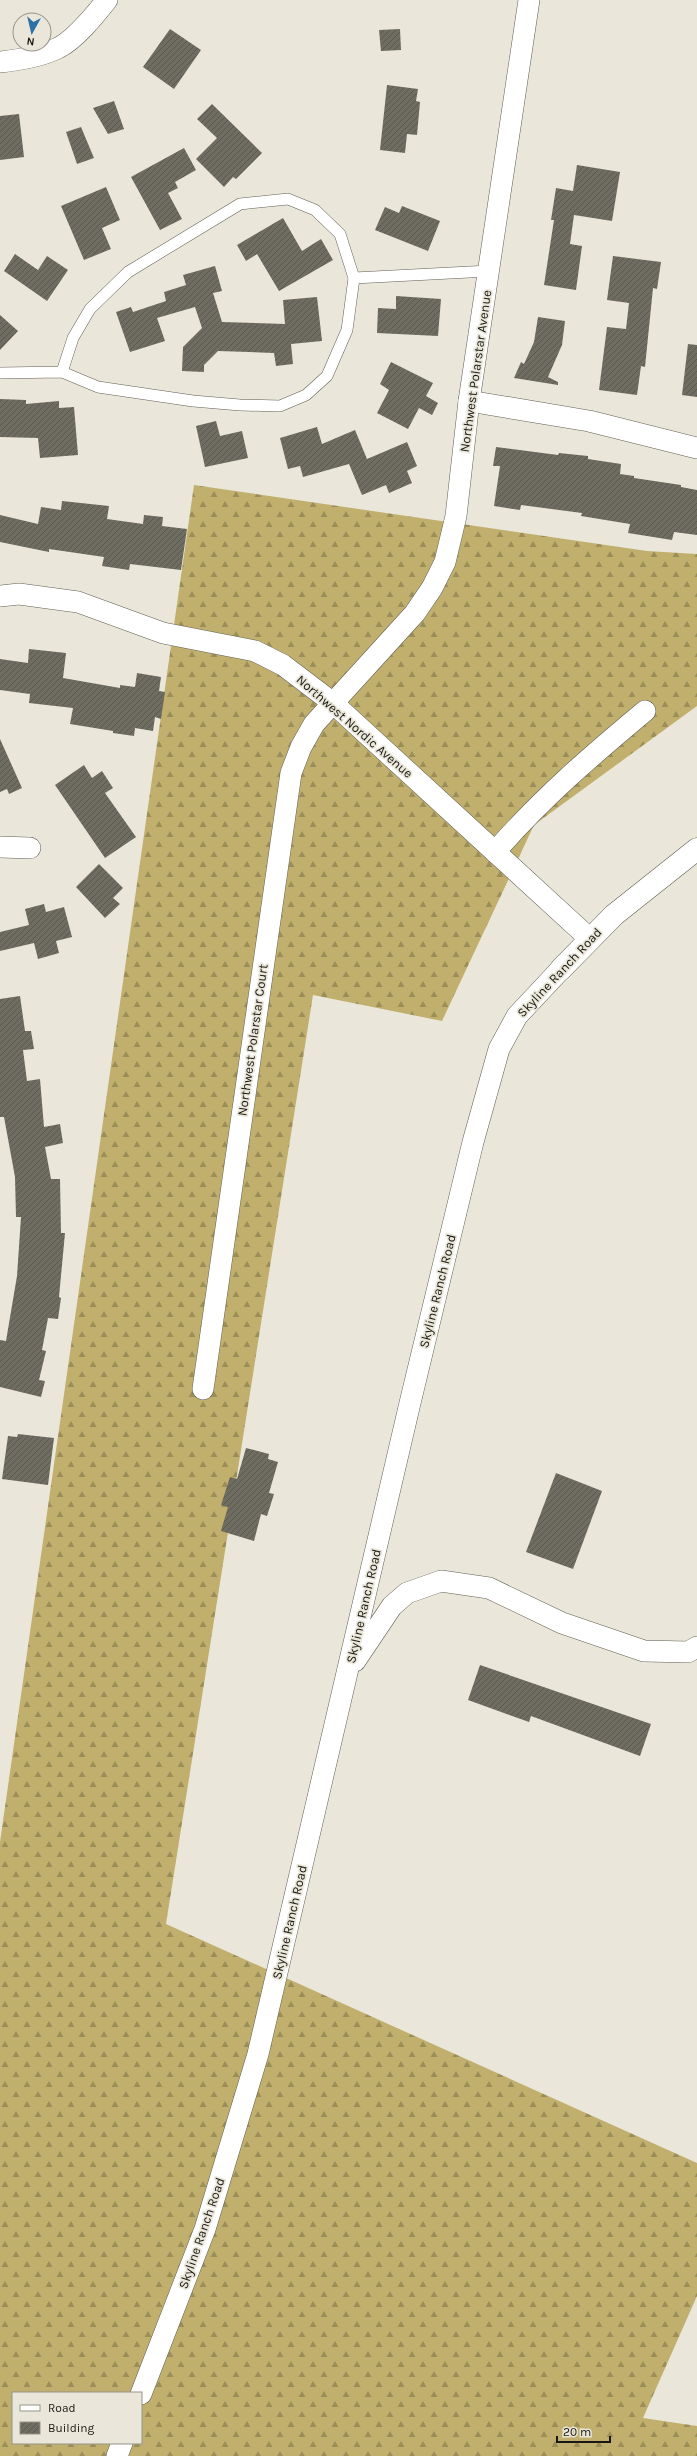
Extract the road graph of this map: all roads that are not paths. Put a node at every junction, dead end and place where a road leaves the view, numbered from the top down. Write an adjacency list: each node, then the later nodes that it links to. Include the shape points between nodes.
1 (106, 0): 3 (street, via 91,20 59,48 25,59)
2 (529, 0): 4 (street, Northwest Polarstar Avenue)
3 (0, 62)
4 (489, 272): 5 (lane); 8 (street, Northwest Polarstar Avenue)
5 (354, 278): 6 (lane, via 347,330 327,376 306,395 280,406 193,401 98,387); 6 (lane, via 340,234 315,210 288,199 240,204 128,272 90,309 73,338)
6 (62, 372): 7 (lane)
7 (0, 373)
8 (469, 401): 9 (street, via 590,421); 11 (street, Northwest Polarstar Avenue, via 456,516 445,562 415,613)
9 (697, 448)
10 (0, 596): 11 (street, Northwest Nordic Avenue, via 19,594 78,602 163,633 255,651 283,665)
11 (332, 703): 16 (street, Northwest Nordic Avenue); 21 (street, Northwest Polarstar Court, via 314,724 291,773)
12 (645, 711): 16 (street, via 567,777 530,812)
13 (0, 847): 14 (street)
14 (30, 848)
15 (697, 849): 18 (street, Skyline Ranch Road)
16 (495, 852): 19 (street, Northwest Nordic Avenue)
17 (697, 864): 18 (street, Skyline Ranch Road)
18 (668, 874): 19 (street, Skyline Ranch Road, via 614,915)
19 (590, 939): 20 (street, Skyline Ranch Road)
20 (561, 969): 23 (street, Skyline Ranch Road, via 517,1016 500,1049 471,1150)
21 (203, 1389)
22 (697, 1647): 23 (street, via 688,1652 644,1651 562,1624 489,1588 442,1580 408,1593 392,1606)
23 (347, 1672): 24 (street, Skyline Ranch Road, via 258,2054 205,2229)
24 (142, 2392)
25 (122, 2444): 26 (street)
26 (117, 2456)

